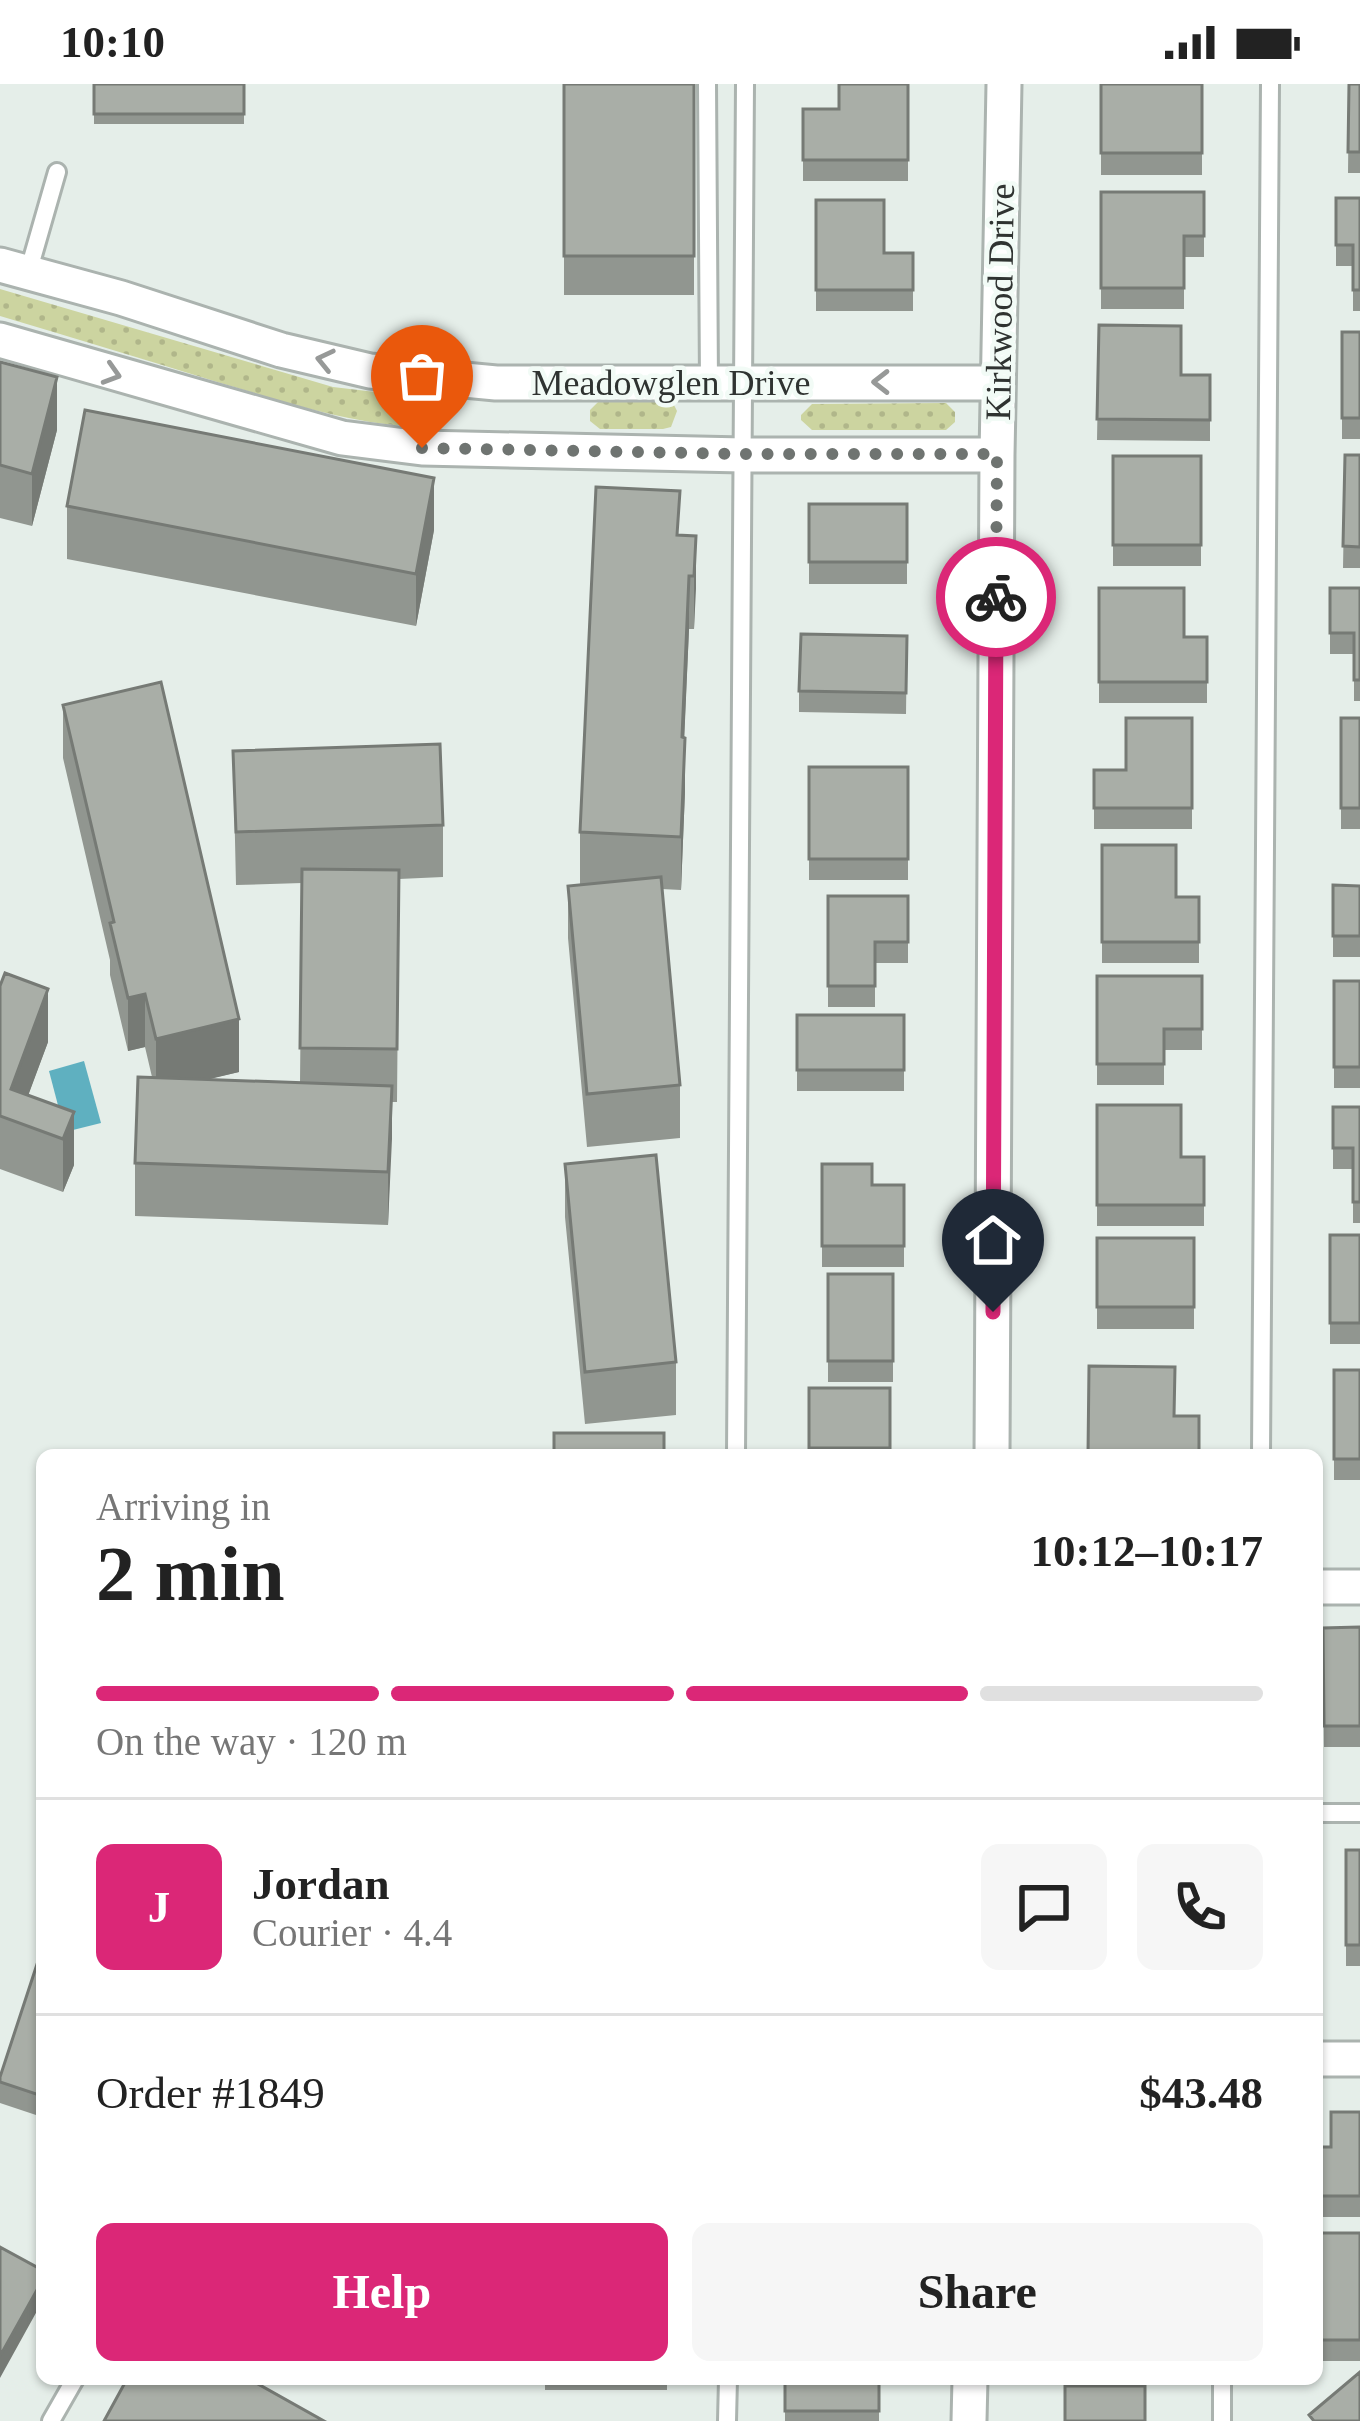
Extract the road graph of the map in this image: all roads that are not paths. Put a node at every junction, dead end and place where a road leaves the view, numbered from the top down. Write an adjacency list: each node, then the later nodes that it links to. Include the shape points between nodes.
1 (707, 84): 9 (lane)
2 (745, 84): 8 (lane)
3 (1004, 84): 10 (street, Kirkwood Drive)
4 (1270, 84): 15 (lane)
5 (57, 172): 6 (lane)
6 (14, 269): 9 (street, Meadowglen Drive, one-way to 6, via 496,383 370,371)
7 (0, 340): 11 (street, Meadowglen Drive, one-way to 11, via 342,438 422,448)
8 (744, 382): 9 (street, Meadowglen Drive); 10 (street, Meadowglen Drive, one-way to 8); 11 (lane)
9 (709, 383)
10 (998, 383): 12 (street, Kirkwood Drive)
11 (743, 454): 12 (street, Meadowglen Drive); 13 (lane)
12 (997, 454): 14 (street, Kirkwood Drive)
13 (736, 1449)
14 (992, 1449)
15 (1261, 1449)
16 (1323, 1588): 17 (street)
17 (1360, 1588)
18 (1323, 1813): 19 (lane)
19 (1360, 1813)
20 (1323, 2059): 21 (street)
21 (1360, 2059)
22 (72, 2385): 26 (lane)
23 (728, 2385): 27 (lane)
24 (970, 2385): 28 (street)
25 (1222, 2385): 29 (lane)
26 (51, 2421)
27 (727, 2421)
28 (969, 2421)
29 (1222, 2421)

